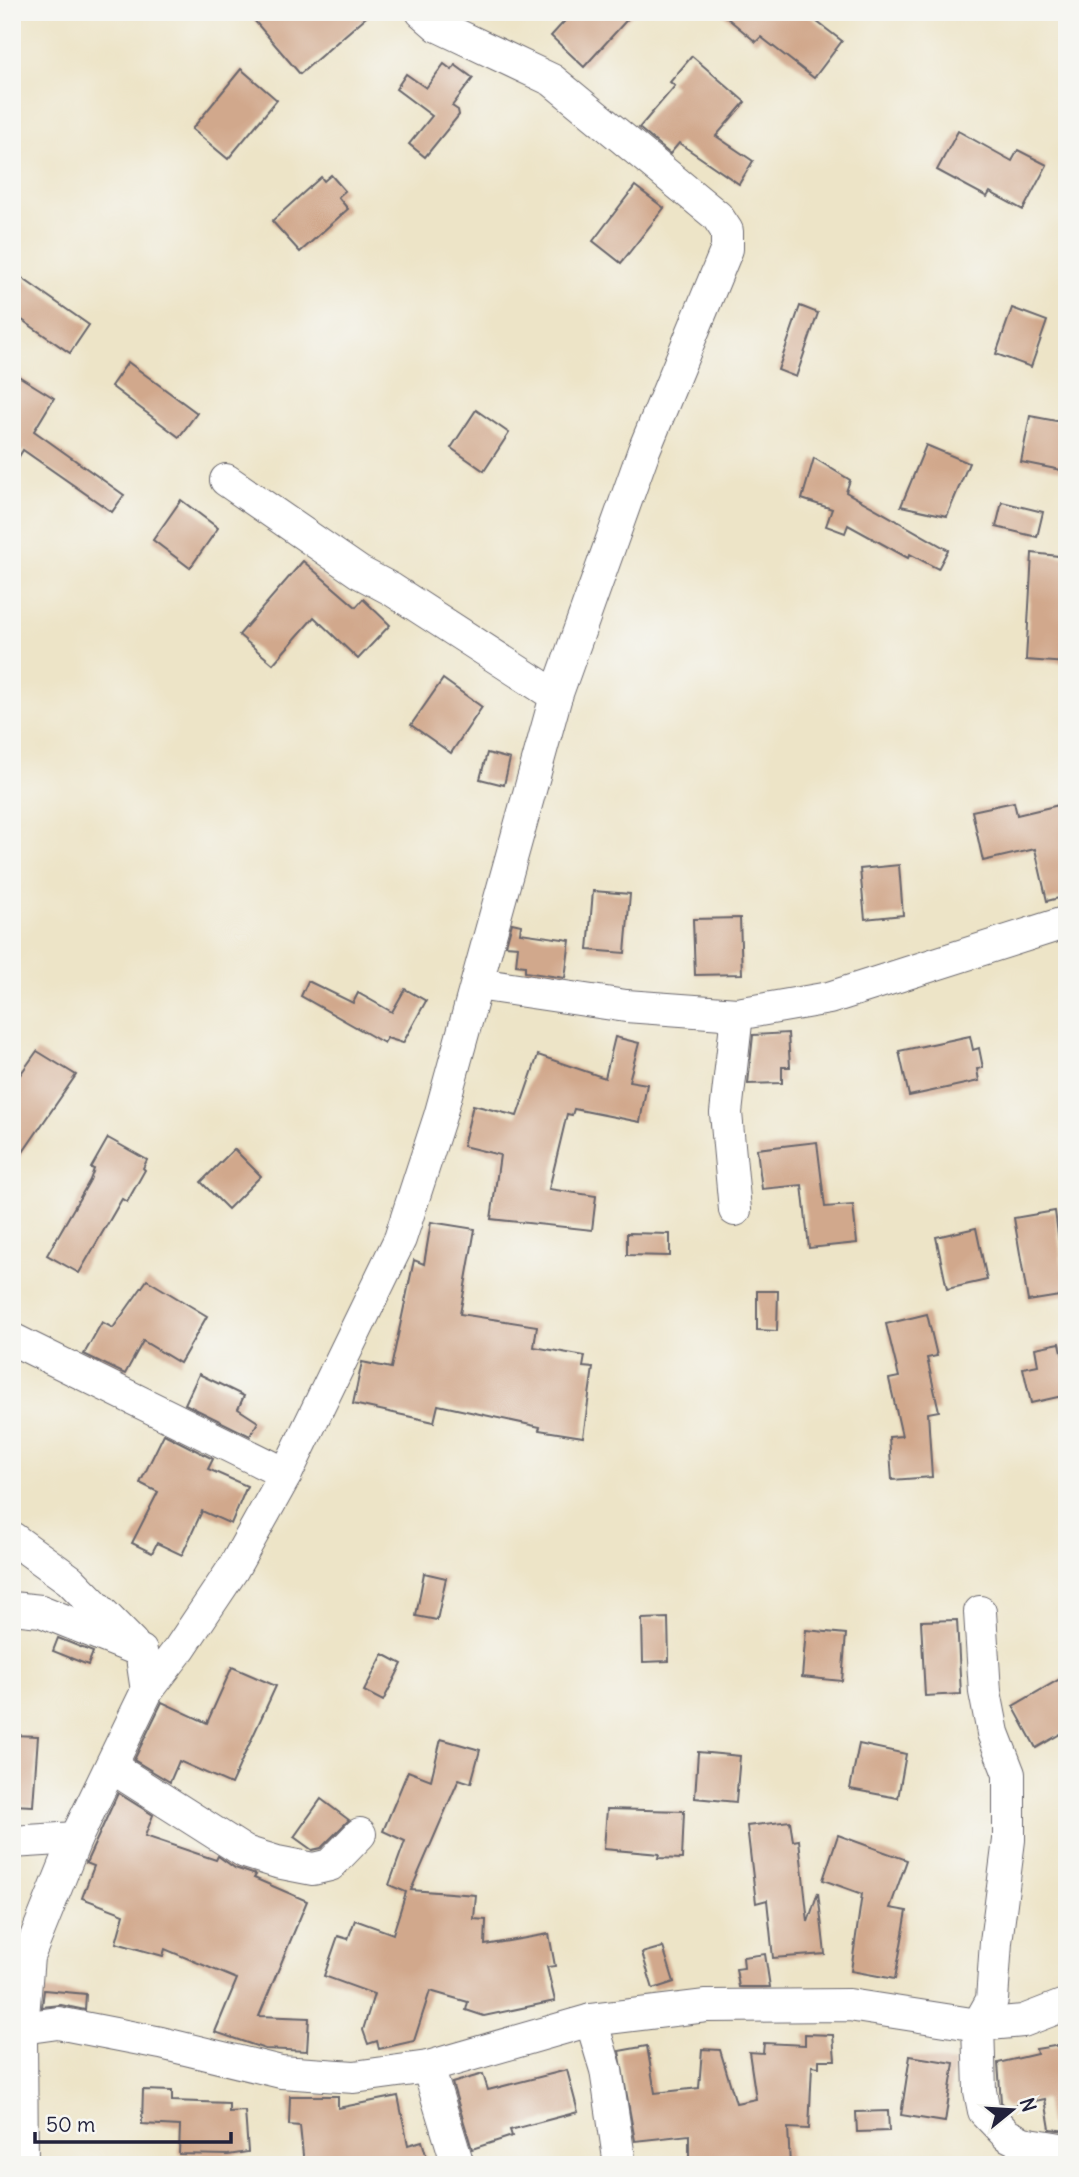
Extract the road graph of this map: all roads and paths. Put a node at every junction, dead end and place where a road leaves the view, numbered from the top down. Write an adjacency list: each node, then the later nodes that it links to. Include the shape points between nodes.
1 (422, 12): 3 (street, via 438,26 552,80 717,216 727,231 727,248 644,450)
2 (226, 480): 3 (street, via 359,572)
3 (556, 696): 5 (street)
4 (1067, 922): 6 (street, via 829,998)
5 (477, 985): 6 (street, via 626,1006); 9 (street, via 400,1239)
6 (737, 1014): 7 (street, via 726,1113)
7 (734, 1210)
8 (12, 1339): 9 (street)
9 (286, 1474): 14 (street, via 233,1569)
10 (12, 1538): 13 (street, via 70,1580)
11 (12, 1608): 13 (street, via 41,1611)
12 (980, 1612): 23 (street, via 985,1692 993,1733 1009,1774 1009,1840 992,2000)
13 (141, 1651): 14 (street)
14 (147, 1691): 15 (street)
15 (113, 1768): 16 (street, via 245,1852 277,1862 313,1869 330,1866); 17 (street)
16 (360, 1834)
17 (76, 1838): 18 (street); 20 (street)
18 (12, 1843)
19 (12, 1930): 20 (street)
20 (28, 1957): 24 (street)
21 (1067, 2004): 23 (street, via 1023,2021)
22 (591, 2020): 23 (street, via 706,2006 849,2005); 25 (street); 29 (street, via 606,2070)
23 (978, 2025): 26 (street, via 984,2111 1015,2139)
24 (19, 2032): 25 (street, via 58,2023 281,2072 354,2077); 27 (street)
25 (428, 2067): 28 (street)
26 (1067, 2150)
27 (22, 2165)
28 (458, 2165)
29 (620, 2165)

